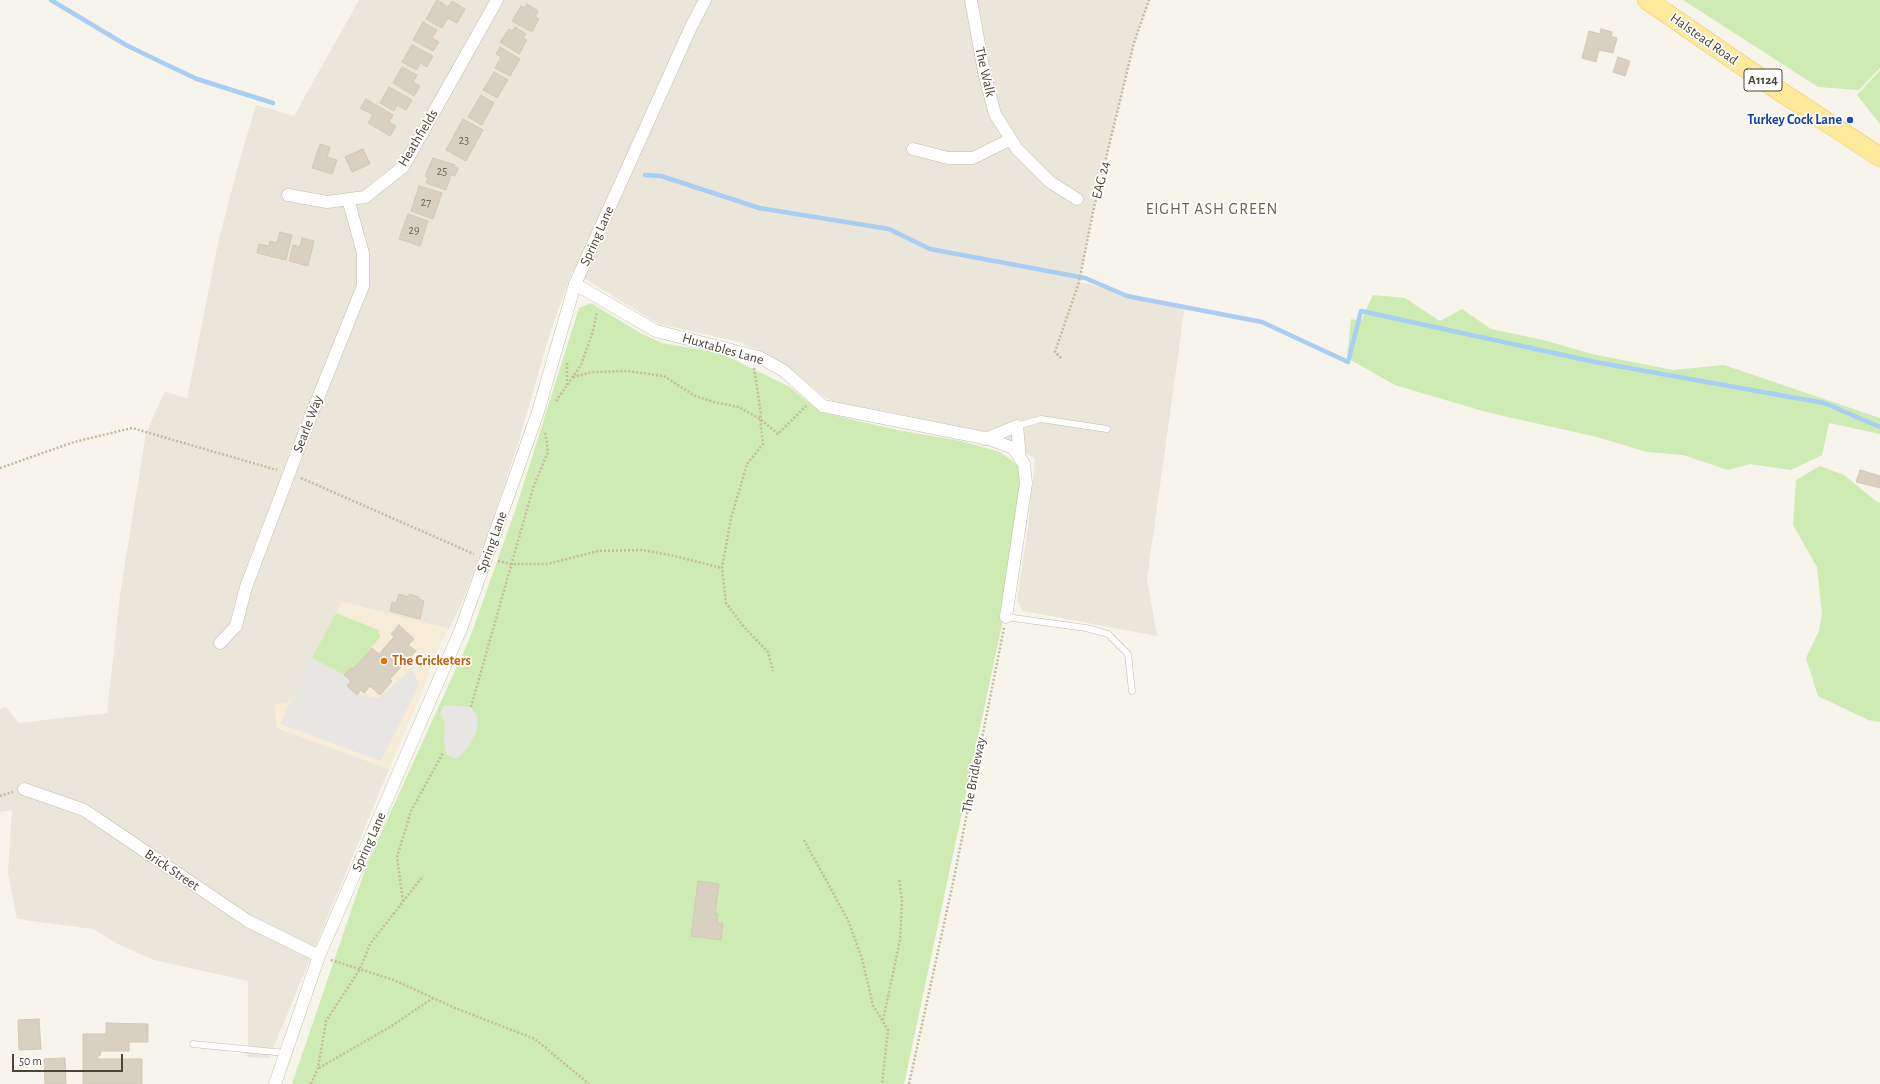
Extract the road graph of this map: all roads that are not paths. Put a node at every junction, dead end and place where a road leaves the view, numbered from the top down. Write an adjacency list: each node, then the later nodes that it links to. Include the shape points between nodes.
1 (497, 0): 9 (street, Heathfields, via 403,167 365,197)
2 (705, 0): 11 (street, Spring Lane)
3 (971, 0): 5 (street, The Walk, via 984,72 996,114)
4 (1647, 0): 7 (main road, Halstead Road / A1124)
5 (1011, 139): 6 (street, via 973,158 948,158); 10 (street, The Walk, via 1050,182)
6 (912, 149)
7 (1880, 157)
8 (288, 195): 9 (street, Heathfields, via 327,202)
9 (348, 199): 17 (street, Searle Way, via 363,253 363,286 246,587 236,626)
10 (1077, 199)
11 (575, 284): 14 (street, Huxtables Lane, via 656,331 758,357 784,370 823,406); 20 (street, Spring Lane, via 538,412 461,629)
12 (1018, 426): 13 (lane, via 1040,419); 14 (street); 15 (street)
13 (1107, 429)
14 (985, 439): 15 (street, Huxtables Lane, via 1013,448)
15 (1022, 461): 16 (street, via 1026,483)
16 (1006, 616): 18 (lane, via 1086,628 1108,634 1128,654)
17 (220, 643)
18 (1132, 691)
19 (24, 789): 20 (street, Brick Street, via 84,810 248,921)
20 (319, 956): 22 (street, Spring Lane)
21 (192, 1044): 22 (lane)
22 (285, 1053): 23 (street, Spring Lane)
23 (275, 1084)

